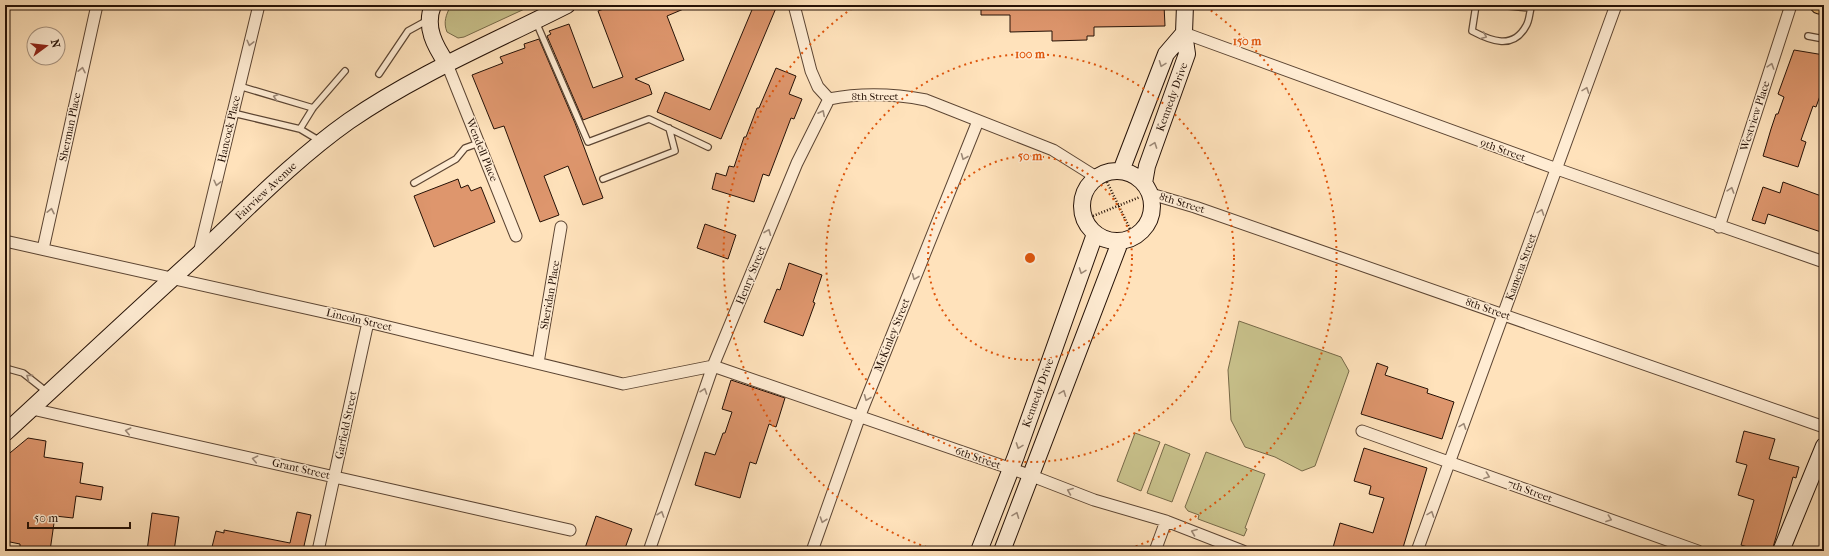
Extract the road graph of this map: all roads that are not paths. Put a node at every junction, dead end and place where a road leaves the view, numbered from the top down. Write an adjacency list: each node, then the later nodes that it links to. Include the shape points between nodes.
1 (96, 5): 43 (street, Sherman Place, one-way to 1)
2 (259, 5): 21 (street, Hancock Place, one-way to 21)
3 (567, 5): 14 (street, Fairview Avenue)
4 (794, 5): 22 (street, via 811,71 818,87)
5 (1185, 5): 15 (street, Kennedy Drive)
6 (1476, 5): 12 (lane, one-way to 12, via 1472,31 1505,42 1519,36 1527,25)
7 (1498, 5): 12 (lane)
8 (1616, 5): 32 (street, Kamena Street, one-way to 8)
9 (1790, 5): 38 (street, Westview Place, one-way to 9)
10 (1819, 5): 11 (main road)
11 (1824, 6)
12 (1531, 7)
13 (431, 12): 18 (street, via 430,33); 20 (lane, via 408,31)
14 (536, 21): 18 (street, Fairview Avenue); 26 (lane, via 588,142 650,119)
15 (1184, 33): 31 (street, Kennedy Drive, one-way to 31, via 1166,54); 32 (street, 9th Street); 36 (street, Kennedy Drive, one-way to 15, via 1147,166 1187,54)
16 (1808, 36): 17 (lane)
17 (1824, 39)
18 (447, 64): 28 (street, Fairview Avenue, via 374,106); 29 (street, Wendell Place)
19 (345, 71): 23 (lane)
20 (379, 74)
21 (239, 86): 23 (lane, one-way to 21); 24 (street, Hancock Place)
22 (829, 99): 25 (street, 8th Street, via 843,96 908,96 926,100); 50 (street, Henry Street, one-way to 22, via 797,163)
23 (313, 108): 27 (lane)
24 (233, 113): 27 (lane); 44 (street, Hancock Place, one-way to 44)
25 (978, 120): 34 (street, 8th Street, via 1053,150); 54 (street, McKinley Street, one-way to 54)
26 (669, 128): 30 (lane); 33 (lane, via 675,151)
27 (300, 129): 28 (lane)
28 (322, 142): 44 (street, Fairview Avenue, via 266,190)
29 (480, 142): 35 (lane, via 465,148 456,159); 40 (street, Wendell Place)
30 (708, 147)
31 (1122, 170): 34 (street, via 1108,171); 36 (street, via 1134,174)
32 (1557, 170): 38 (street, 9th Street); 47 (street, Kamena Street, one-way to 32)
33 (604, 179)
34 (1102, 179): 39 (street, via 1087,186 1082,199 1084,219)
35 (414, 183)
36 (1146, 191): 42 (street, Kennedy Drive, via 1153,207 1150,220 1143,231 1132,239); 47 (street, 8th Street)
37 (561, 227): 49 (street, Sheridan Place)
38 (1719, 227): 45 (street, 9th Street)
39 (1095, 234): 42 (street, via 1107,240); 60 (street, Kennedy Drive, one-way to 60)
40 (516, 236)
41 (5, 241): 43 (street, Lincoln Street)
42 (1120, 242): 61 (street, Kennedy Drive, one-way to 42)
43 (43, 249): 46 (street, Lincoln Street)
44 (199, 254): 46 (street, Fairview Avenue)
45 (1824, 262)
46 (173, 278): 48 (street, Lincoln Street); 52 (street, Fairview Avenue)
47 (1504, 315): 55 (street, 8th Street); 59 (street, Kamena Street, one-way to 47)
48 (368, 322): 49 (street, Lincoln Street); 62 (street, Garfield Street)
49 (538, 363): 50 (street, Lincoln Street, via 623,384)
50 (713, 366): 54 (street, 6th Street); 66 (street, Henry Street, one-way to 50)
51 (5, 368): 52 (lane, one-way to 51, via 23,373)
52 (49, 393): 53 (street, Fairview Avenue)
53 (32, 409): 57 (street, Fairview Avenue); 62 (street, Grant Street, one-way to 53)
54 (860, 417): 60 (street, 6th Street); 67 (street, McKinley Street, one-way to 67)
55 (1824, 427)
56 (1362, 431): 59 (street, 7th Street)
57 (5, 434)
58 (1824, 446): 74 (street)
59 (1450, 463): 72 (street, Kamena Street, one-way to 59); 73 (street, 7th Street, one-way to 73)
60 (1011, 470): 61 (street, 6th Street); 68 (street, Kennedy Drive)
61 (1032, 476): 63 (street, 6th Street, one-way to 61, via 1094,500); 69 (street, Kennedy Drive, one-way to 61)
62 (334, 477): 64 (street, Grant Street); 65 (street, Garfield Street)
63 (1166, 521): 70 (street); 71 (street, 6th Street, one-way to 63)
64 (570, 530)
65 (318, 551)
66 (649, 551)
67 (812, 551)
68 (979, 551)
69 (1002, 551)
70 (1155, 551)
71 (1243, 551)
72 (1418, 551)
73 (1698, 551)
74 (1781, 551)

